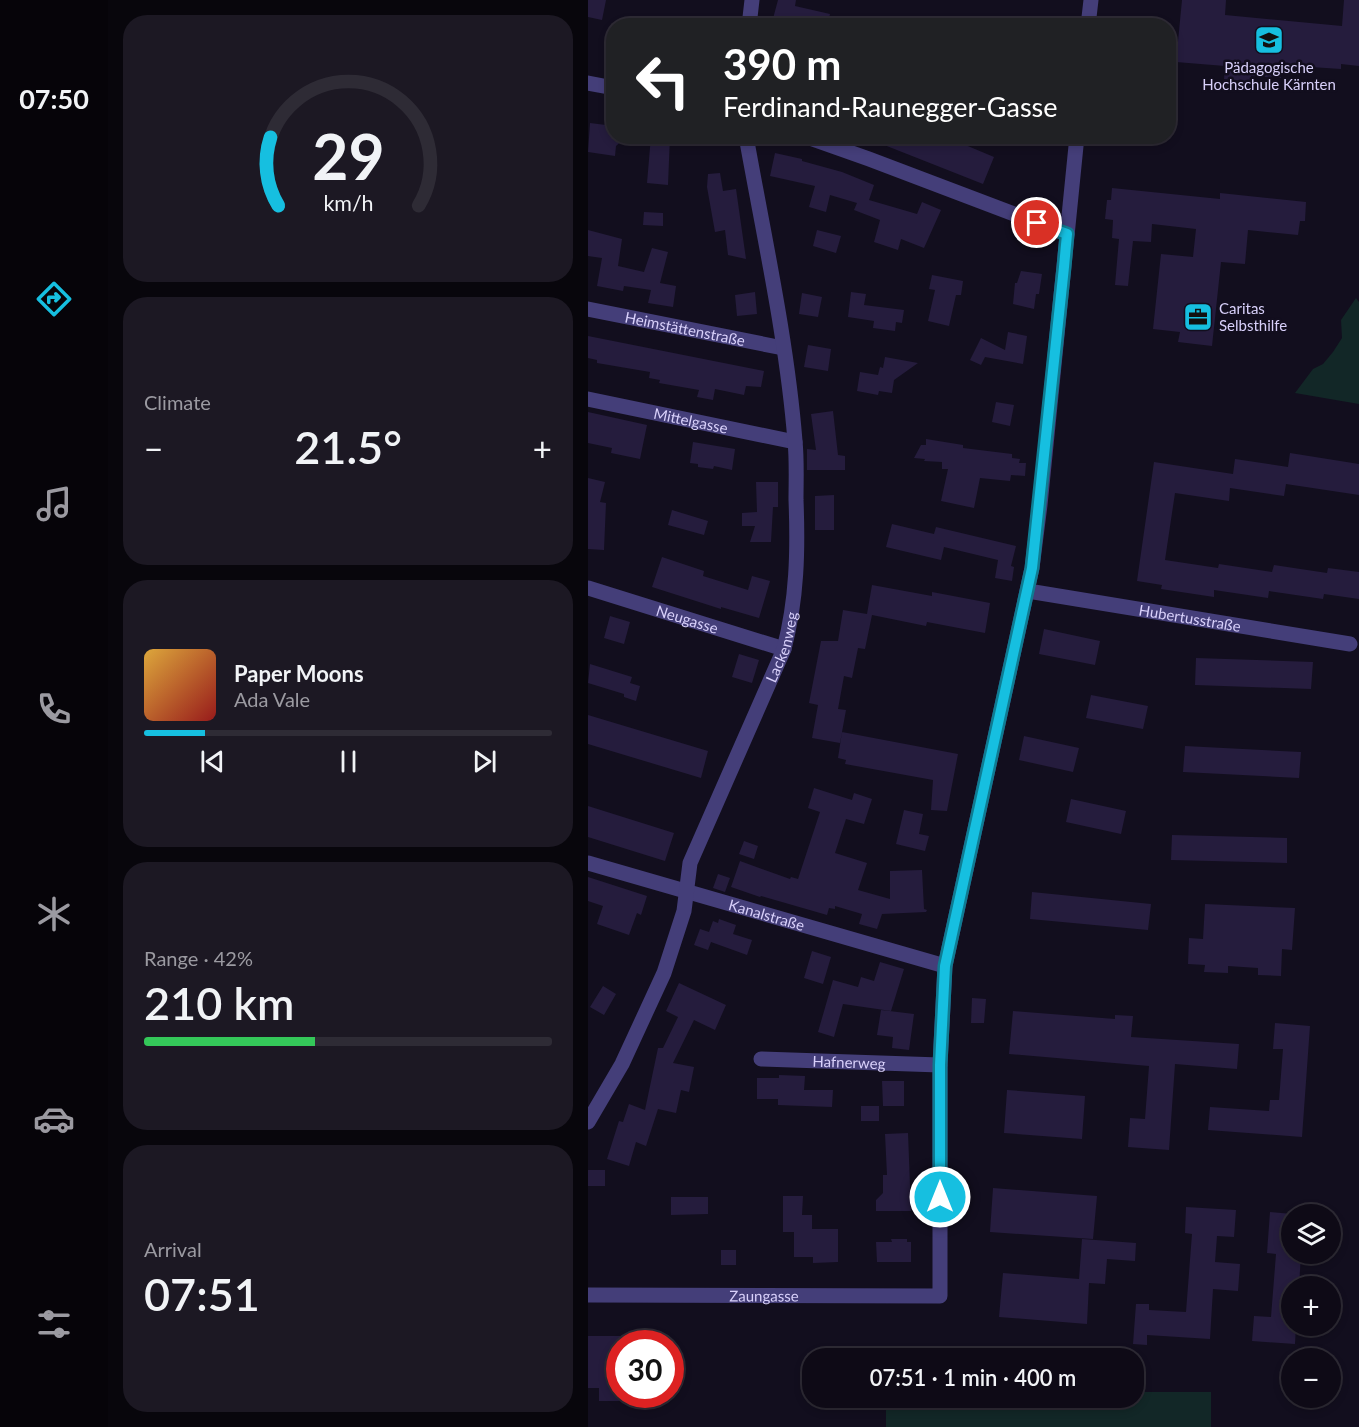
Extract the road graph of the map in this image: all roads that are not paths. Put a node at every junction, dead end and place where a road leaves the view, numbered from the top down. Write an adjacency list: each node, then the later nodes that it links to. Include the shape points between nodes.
1 (752, 0): 3 (street)
2 (1091, 0): 4 (street)
3 (749, 18)
4 (1089, 18)
5 (588, 83): 6 (street)
6 (606, 86)
7 (747, 144): 12 (street, Lackenweg)
8 (825, 144): 10 (street)
9 (1076, 144): 10 (street)
10 (1067, 234): 16 (street)
11 (588, 309): 12 (street, Heimstättenstraße)
12 (783, 348): 14 (street, Lackenweg)
13 (588, 399): 14 (street, Mittelgasse)
14 (795, 442): 18 (street, Lackenweg, via 796,589)
15 (588, 588): 18 (street, Neugasse)
16 (1028, 591): 17 (street, Hubertusstraße); 21 (street)
17 (1350, 644)
18 (784, 649): 20 (street, Lackenweg, via 690,863)
19 (588, 863): 20 (street, Kanalstraße)
20 (686, 891): 21 (street, Kanalstraße); 24 (street, Lackenweg, via 684,911 664,973 622,1064)
21 (945, 966): 23 (street)
22 (761, 1059): 23 (street, Hafnerweg)
23 (940, 1065): 25 (street, Zaungasse, via 940,1296)
24 (588, 1122)
25 (588, 1295)

